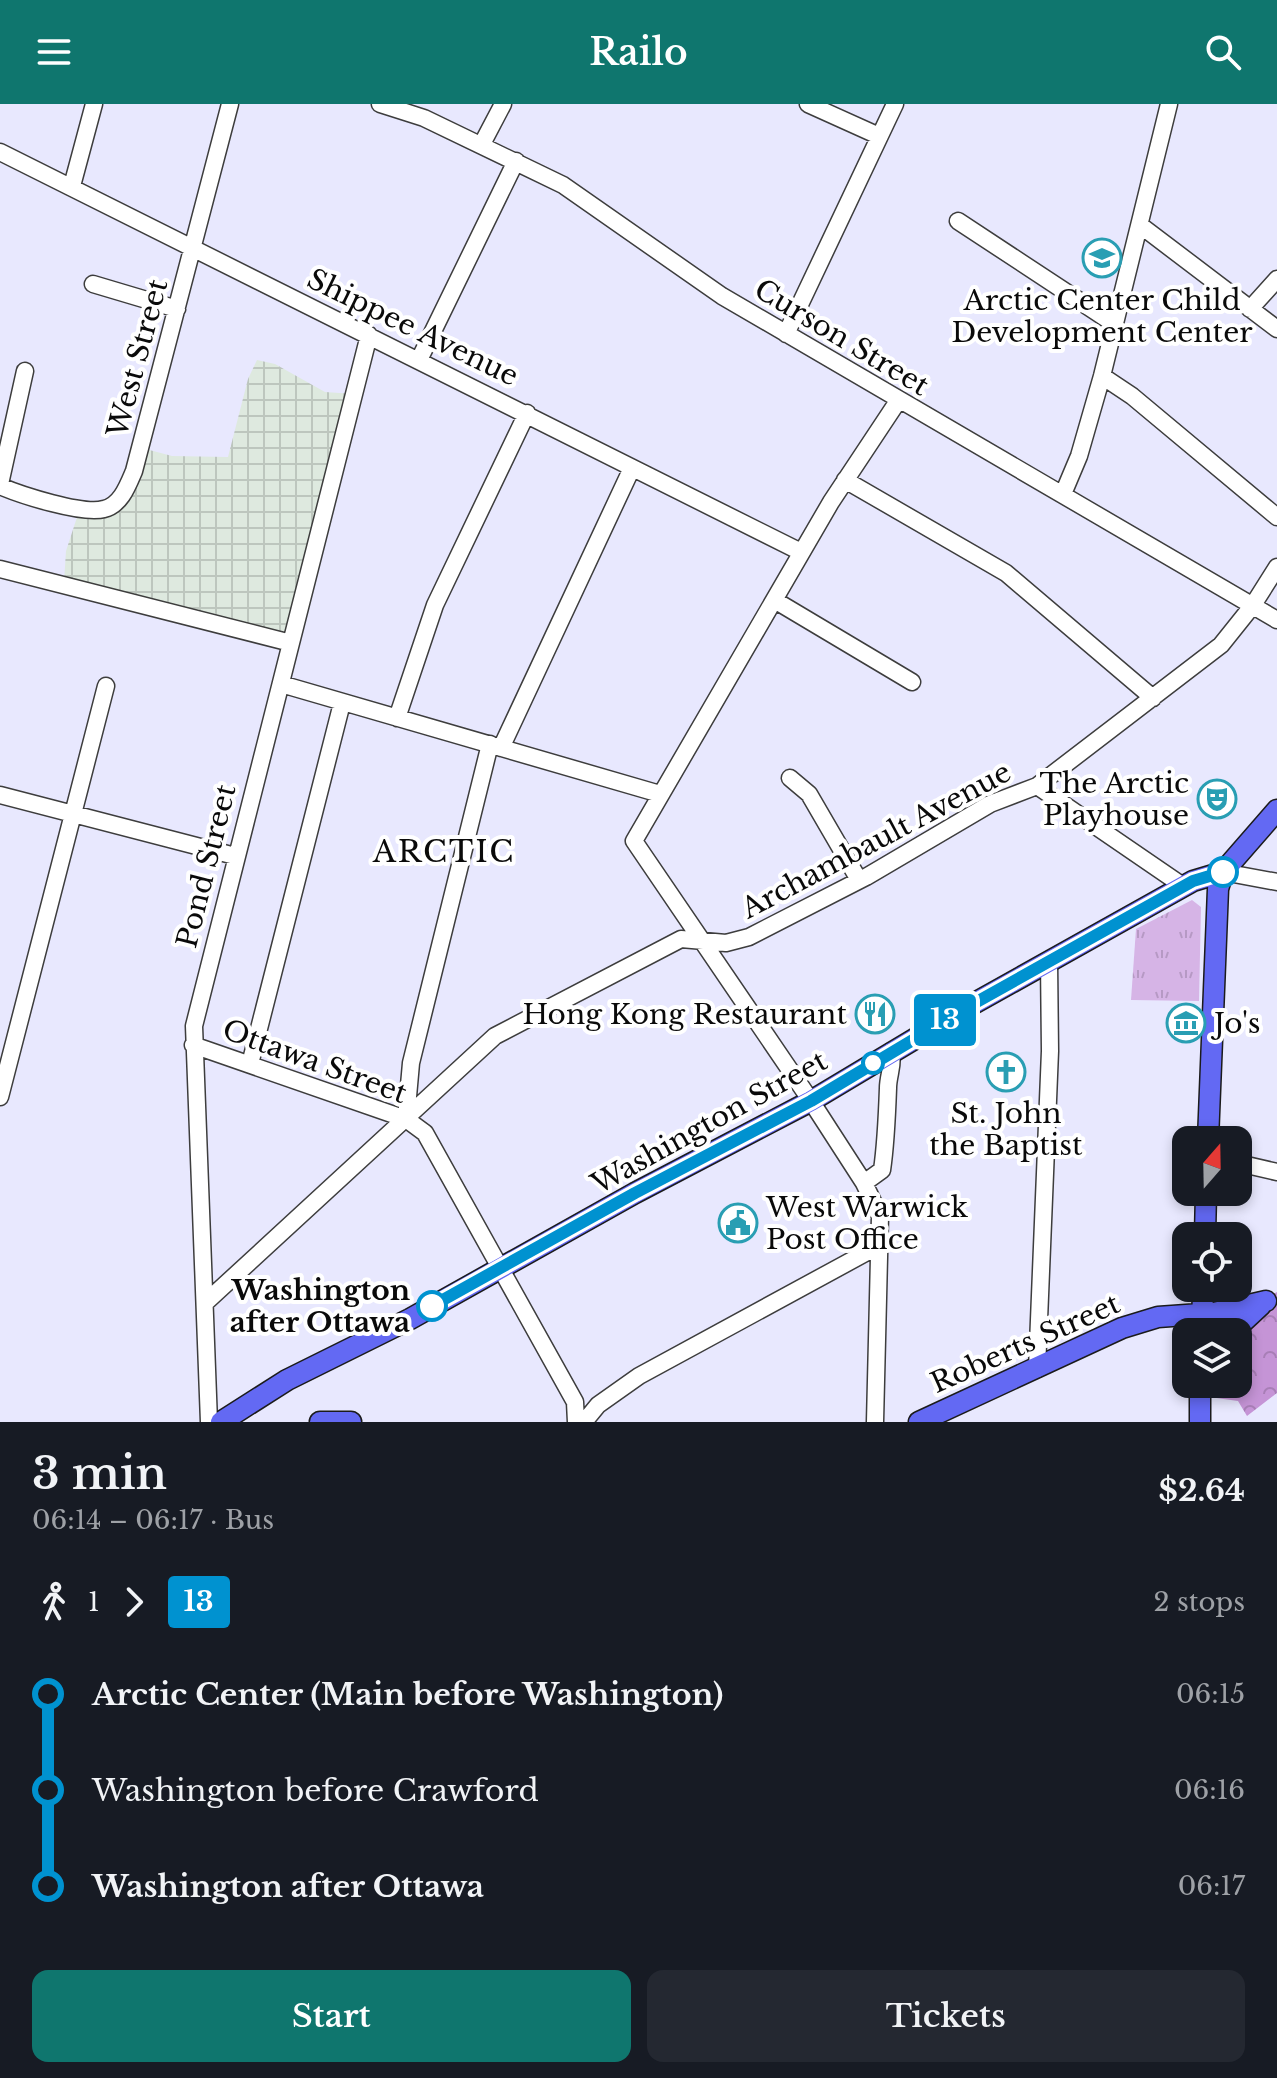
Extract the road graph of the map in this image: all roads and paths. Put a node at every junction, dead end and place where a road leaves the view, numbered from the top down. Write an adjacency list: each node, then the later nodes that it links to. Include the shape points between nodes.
1 (94, 104): 12 (street)
2 (230, 104): 15 (street, West Street)
3 (380, 104): 9 (street, Curson Street)
4 (503, 104): 9 (street)
5 (808, 104): 8 (street)
6 (895, 104): 8 (street)
7 (1169, 104): 14 (street)
8 (879, 136): 22 (street)
9 (482, 144): 11 (street, Curson Street)
10 (0, 152): 12 (street, Shippee Avenue)
11 (516, 161): 22 (street, Curson Street, via 563,185); 24 (street)
12 (72, 186): 15 (street, Shippee Avenue)
13 (958, 221): 20 (street)
14 (1140, 225): 19 (street); 20 (street)
15 (192, 247): 18 (street, West Street); 23 (street, Shippee Avenue)
16 (1277, 279): 19 (street)
17 (93, 284): 18 (street)
18 (177, 309): 31 (street, West Street, via 134,471 115,503 88,510)
19 (1250, 309): 21 (street)
20 (1113, 323): 26 (street)
21 (1277, 329)
22 (786, 334): 27 (street, Curson Street)
23 (369, 335): 24 (street, Shippee Avenue); 40 (street, Pond Street)
24 (419, 360): 28 (street, Shippee Avenue)
25 (25, 371): 31 (street, West Street)
26 (1102, 376): 32 (street); 33 (street)
27 (898, 401): 30 (street); 32 (street, Curson Street)
28 (527, 413): 29 (street, Shippee Avenue); 46 (street, via 435,605)
29 (632, 468): 34 (street, Shippee Avenue); 47 (street)
30 (845, 480): 34 (street); 44 (street, via 1006,573)
31 (0, 485)
32 (1063, 494): 38 (street, Curson Street)
33 (1277, 517)
34 (801, 552): 37 (street)
35 (1277, 567): 38 (street, Archambault Avenue)
36 (0, 569): 40 (street)
37 (776, 601): 41 (street); 50 (street)
38 (1253, 605): 39 (street, Curson Street); 44 (street, Archambault Avenue, via 1221,645)
39 (1277, 620)
40 (291, 643): 42 (street, Pond Street)
41 (912, 682)
42 (281, 684): 45 (street); 54 (street, Pond Street)
43 (106, 686): 53 (street)
44 (1153, 698): 49 (street, Archambault Avenue)
45 (342, 703): 46 (street); 63 (street)
46 (397, 718): 47 (street)
47 (495, 746): 50 (street); 66 (street, via 411,1063)
48 (790, 778): 56 (street, via 809,794)
49 (1037, 786): 56 (street, Archambault Avenue, via 990,804); 58 (street)
50 (660, 794): 59 (street, via 634,841)
51 (0, 795): 53 (street)
52 (1277, 810): 55 (main road)
53 (75, 815): 54 (street); 64 (street)
54 (235, 856): 61 (street, Pond Street)
55 (1223, 872): 57 (street); 58 (main road, Washington Street); 67 (main road, via 1217,906)
56 (859, 880): 59 (street, Archambault Avenue, via 749,937)
57 (1277, 882)
58 (1183, 886): 60 (main road, Washington Street)
59 (705, 941): 65 (street); 66 (street, Archambault Avenue, via 681,939 495,1036)
60 (1049, 961): 62 (main road, Washington Street); 78 (street)
61 (193, 1045): 63 (street, Ottawa Street); 74 (street, Pond Street)
62 (891, 1051): 65 (main road, Washington Street); 70 (street, via 882,1170)
63 (250, 1064): 66 (street, Ottawa Street)
64 (0, 1097)
65 (811, 1101): 70 (street); 72 (main road, Washington Street)
66 (406, 1119): 72 (street, Ottawa Street, via 425,1133); 74 (street, Archambault Avenue)
67 (1209, 1126)
68 (1252, 1166): 69 (street)
69 (1277, 1172)
70 (864, 1183): 71 (street, via 880,1216)
71 (880, 1245): 85 (street, via 639,1376 598,1405); 86 (street)
72 (499, 1269): 81 (main road, Washington Street, via 287,1380); 84 (street, Ottawa Street, via 575,1402)
73 (1271, 1297): 75 (main road, Roberts Street); 76 (main road)
74 (205, 1303): 80 (street, Pond Street)
75 (1215, 1318)
76 (1248, 1318)
77 (1172, 1322): 78 (main road, Roberts Street, via 1141,1321)
78 (1037, 1369): 87 (main road, Roberts Street)
79 (1200, 1398): 88 (main road)
80 (209, 1422)
81 (221, 1422)
82 (320, 1422): 83 (main road)
83 (351, 1422)
84 (576, 1422)
85 (584, 1422)
86 (875, 1422)
87 (919, 1422)
88 (1200, 1422)

